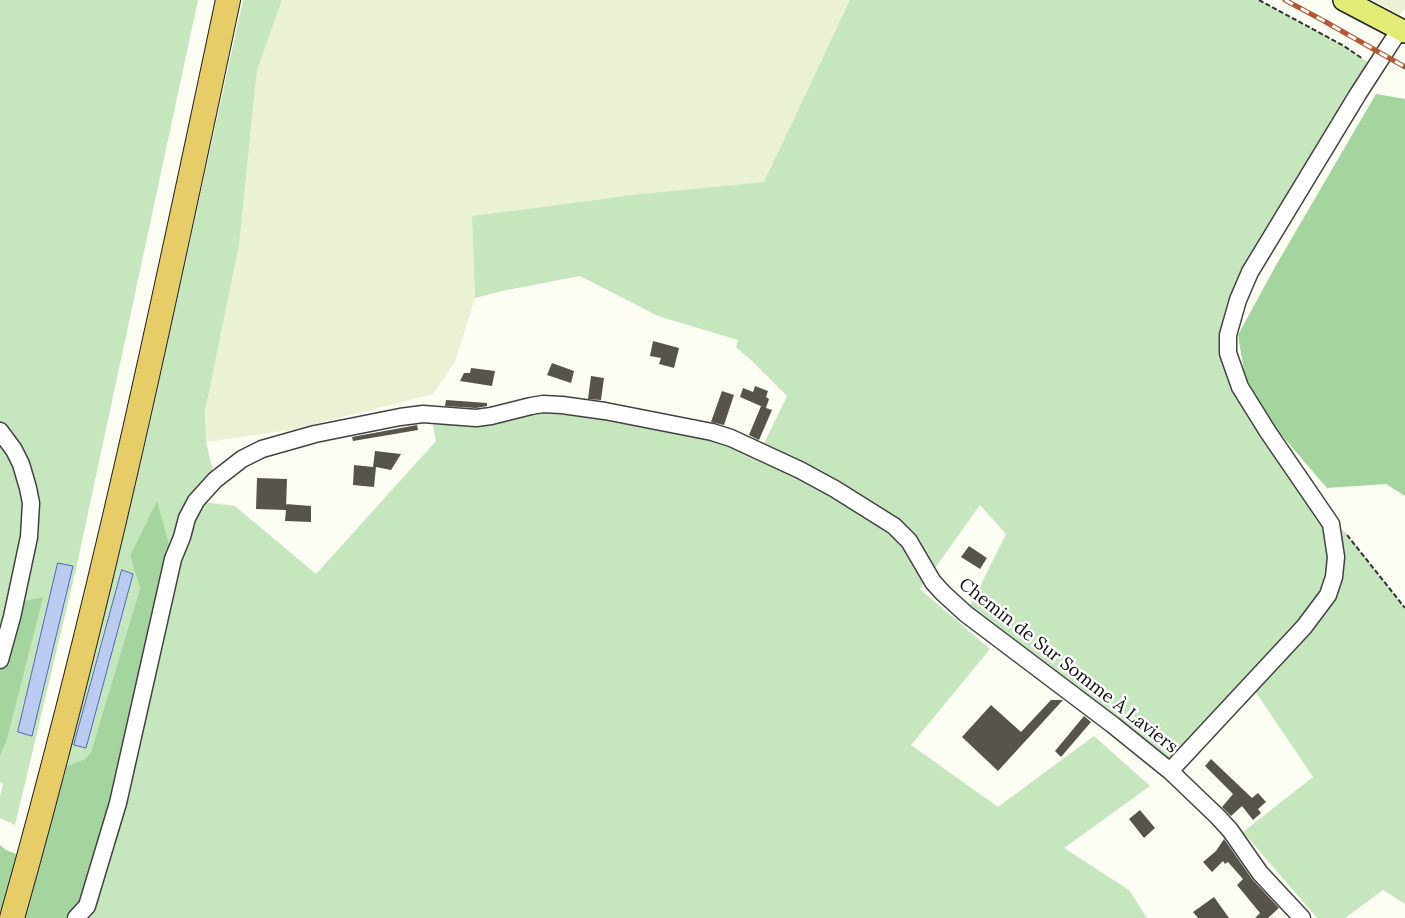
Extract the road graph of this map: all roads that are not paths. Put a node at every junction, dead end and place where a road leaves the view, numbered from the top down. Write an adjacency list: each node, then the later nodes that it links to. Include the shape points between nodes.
1 (213, 0): 8 (highway, via 162,245 54,709)
2 (228, 0): 8 (highway, via 92,618)
3 (1344, 0): 4 (main road)
4 (1400, 29): 7 (street, via 1250,272 1228,335 1228,353 1240,387 1331,524 1336,557 1334,577 1328,595 1304,627)
5 (0, 432): 6 (street, via 14,450 31,504 29,537)
6 (0, 660)
7 (1170, 771): 11 (street, Chemin de Sur Somme À Laviers, via 954,604 933,582 909,541 894,526 800,470 731,438 562,405 543,404 476,418 423,414 400,417 315,434 262,449 214,480 196,501 173,558 118,803 87,906); 12 (street, Chemin de Sur Somme À Laviers, via 1230,830 1260,873)
8 (28, 835): 9 (highway); 10 (highway)
9 (0, 910)
10 (12, 918)
11 (76, 918)
12 (1302, 918)

